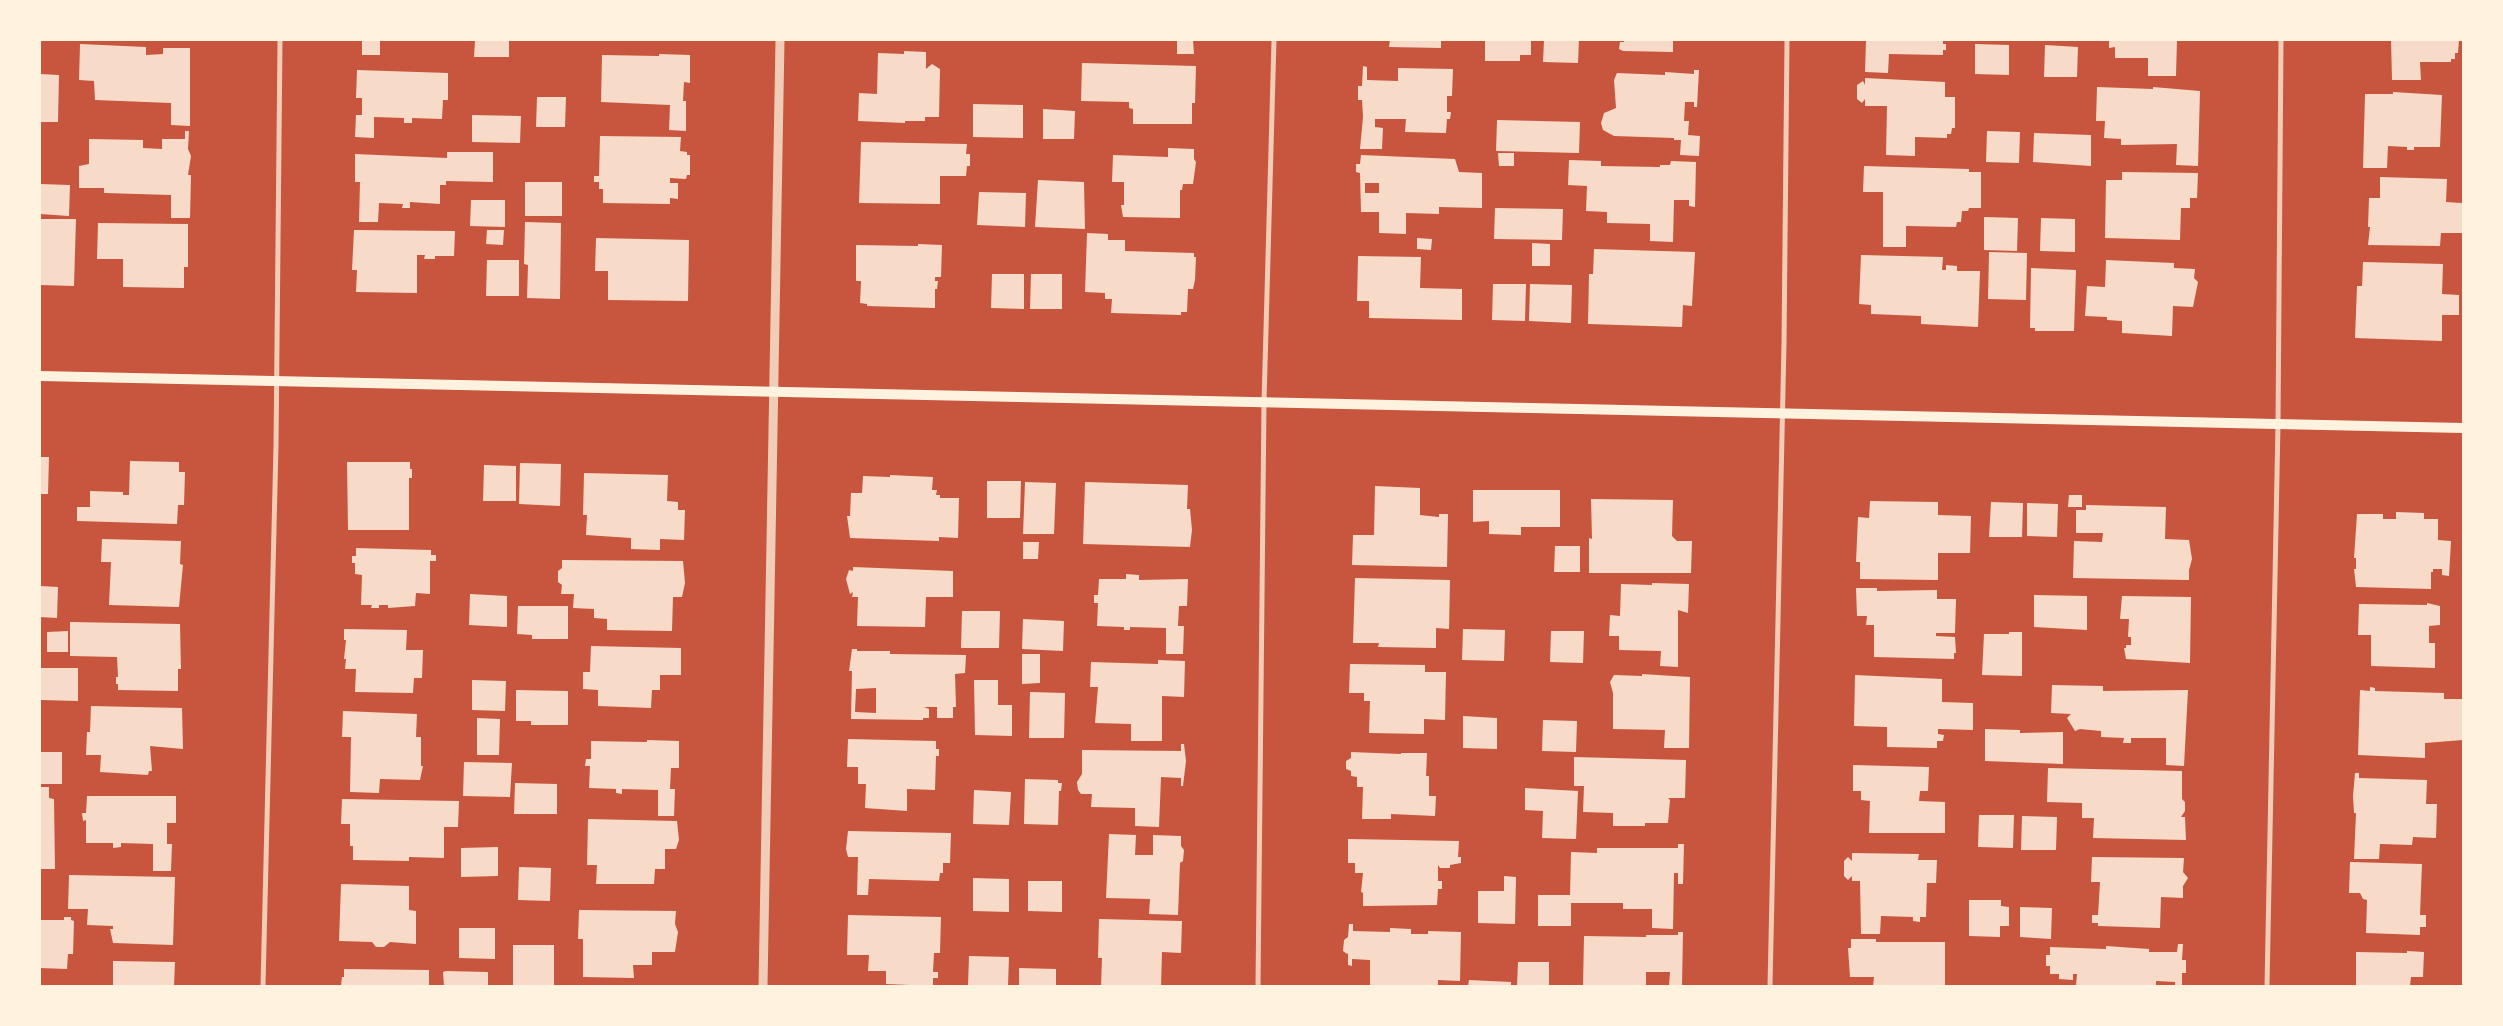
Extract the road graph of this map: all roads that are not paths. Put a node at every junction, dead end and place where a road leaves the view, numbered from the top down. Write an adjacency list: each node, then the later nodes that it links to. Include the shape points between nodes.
1 (280, 40): 7 (street)
2 (780, 40): 8 (street)
3 (1274, 40): 9 (street)
4 (1787, 40): 10 (street)
5 (2282, 40): 11 (street)
6 (40, 376): 7 (main road)
7 (277, 381): 8 (main road); 13 (street)
8 (774, 391): 9 (main road); 14 (street)
9 (1264, 402): 10 (main road); 15 (street)
10 (1782, 414): 11 (main road); 16 (street)
11 (2278, 424): 12 (main road); 17 (street)
12 (2463, 428)
13 (263, 986)
14 (763, 986)
15 (1258, 986)
16 (1770, 986)
17 (2267, 986)

